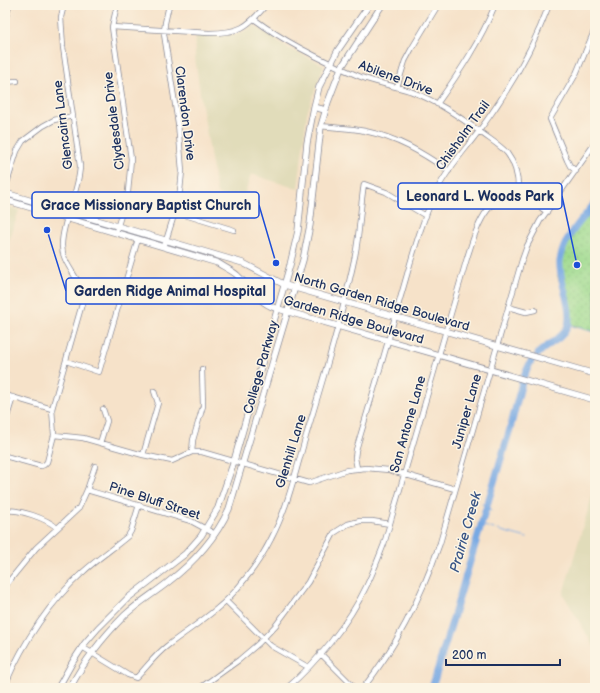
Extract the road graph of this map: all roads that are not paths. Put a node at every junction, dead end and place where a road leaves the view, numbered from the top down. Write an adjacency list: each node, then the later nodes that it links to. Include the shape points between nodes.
1 (9, 5): 12 (street)
2 (64, 5): 24 (street, Glencairn Lane, via 61,18 63,47)
3 (117, 5): 13 (street, Clydesdale Drive)
4 (169, 5): 15 (street, Clarendon Drive)
5 (266, 5): 11 (street)
6 (369, 5): 16 (main road, College Parkway, via 343,42)
7 (382, 5): 17 (main road, College Parkway)
8 (438, 5): 20 (street, via 405,62)
9 (495, 5): 21 (street, via 476,42)
10 (549, 5): 26 (street, Chisholm Trail, via 524,63)
11 (254, 19): 15 (street, via 244,27 224,33); 16 (street, Abilene Drive, via 283,39)
12 (5, 20)
13 (112, 27): 15 (street); 39 (street, Clydesdale Drive, via 131,159 129,183)
14 (595, 29): 29 (street, via 576,74 550,119 570,166)
15 (164, 30): 35 (street, Clarendon Drive, via 181,153 181,181)
16 (332, 63): 17 (street, Abilene Drive); 22 (main road, College Parkway, via 320,87)
17 (341, 68): 20 (street, Abilene Drive, via 370,80); 23 (main road, College Parkway)
18 (17, 81): 19 (street)
19 (5, 82)
20 (397, 87): 21 (street, Abilene Drive)
21 (437, 104): 26 (street, Abilene Drive)
22 (314, 108): 23 (main road); 45 (main road, College Parkway, via 307,143 298,231)
23 (325, 110): 25 (main road, College Parkway)
24 (73, 116): 30 (street, via 54,120 23,141 17,151); 34 (street, Glencairn Lane, via 80,171)
25 (321, 126): 28 (street, via 364,131 389,138 414,148); 46 (main road, College Parkway, via 310,225)
26 (479, 131): 28 (street, Chisholm Trail); 32 (street, Abilene Drive, via 507,154 518,177)
27 (595, 143): 29 (street, Juniper Lane)
28 (449, 171): 37 (street, Chisholm Trail, via 438,188)
29 (576, 171): 36 (street, Juniper Lane)
30 (5, 189)
31 (5, 193): 34 (main road, North Garden Ridge Boulevard)
32 (518, 196): 36 (street, via 530,200); 54 (street, San Antone Lane, via 497,201 485,213 475,234)
33 (5, 200): 38 (main road, Garden Ridge Boulevard)
34 (69, 211): 38 (street, Glencairn Lane); 39 (main road, North Garden Ridge Boulevard)
35 (175, 212): 40 (street); 43 (street, Clarendon Drive)
36 (546, 212): 48 (street, Juniper Lane, via 527,246)
37 (426, 216): 47 (street, Glenhill Lane, via 386,192 364,184 359,231); 52 (street, Chisholm Trail)
38 (67, 218): 41 (main road, Garden Ridge Boulevard); 58 (street, Glencairn Lane, via 62,245 65,259 83,290 84,297)
39 (118, 226): 41 (street, Clydesdale Drive); 43 (main road, North Garden Ridge Boulevard)
40 (234, 230)
41 (116, 232): 42 (main road, Garden Ridge Boulevard)
42 (138, 239): 44 (main road, Garden Ridge Boulevard); 58 (street, via 99,372)
43 (167, 240): 44 (street, Clarendon Drive); 45 (main road, North Garden Ridge Boulevard, via 244,263)
44 (164, 247): 49 (main road, Garden Ridge Boulevard, via 226,267 258,298)
45 (285, 285): 46 (main road, North Garden Ridge Boulevard); 49 (main road, College Parkway)
46 (295, 287): 47 (main road, North Garden Ridge Boulevard); 51 (main road, College Parkway)
47 (344, 302): 52 (main road, North Garden Ridge Boulevard); 53 (street, Glenhill Lane)
48 (508, 307): 50 (street, via 526,312); 56 (street, Juniper Lane)
49 (278, 309): 51 (main road, Garden Ridge Boulevard); 74 (main road, College Parkway)
50 (535, 310)
51 (287, 312): 53 (main road, Garden Ridge Boulevard); 75 (main road, College Parkway)
52 (395, 316): 54 (main road, North Garden Ridge Boulevard); 55 (street, Chisholm Trail)
53 (338, 326): 55 (main road, Garden Ridge Boulevard); 79 (street, Glenhill Lane)
54 (446, 331): 56 (main road, North Garden Ridge Boulevard); 57 (street, San Antone Lane)
55 (388, 340): 57 (main road, Garden Ridge Boulevard); 77 (street, Chisholm Trail, via 356,450)
56 (497, 346): 60 (street, Juniper Lane); 61 (main road, North Garden Ridge Boulevard)
57 (439, 355): 60 (main road, Garden Ridge Boulevard); 78 (street, San Antone Lane)
58 (66, 361): 66 (street, Glencairn Lane)
59 (202, 369): 71 (street, via 203,406)
60 (490, 370): 65 (main road, Garden Ridge Boulevard); 80 (street, Juniper Lane)
61 (595, 374)
62 (154, 391): 72 (street, via 158,403)
63 (5, 395): 64 (street)
64 (14, 398): 66 (street); 68 (street)
65 (595, 400)
66 (52, 409): 69 (street, Glencairn Lane)
67 (103, 409): 70 (street, via 107,421)
68 (5, 423)
69 (54, 435): 70 (street, via 83,438); 73 (street, Glencairn Lane, via 44,465)
70 (100, 443): 72 (street)
71 (192, 452): 72 (street, via 172,461); 74 (street, via 202,452)
72 (143, 455)
73 (5, 456)
74 (234, 461): 75 (street); 86 (main road, College Parkway, via 218,508)
75 (243, 464): 79 (street); 87 (main road, College Parkway, via 229,509)
76 (95, 466): 81 (street)
77 (357, 468): 78 (street, via 382,469); 79 (street, via 309,483)
78 (404, 475): 80 (street); 84 (street, San Antone Lane)
79 (293, 479): 89 (street, Glenhill Lane, via 280,520 266,549 241,585)
80 (455, 489): 101 (street, Juniper Lane, via 434,560 414,607 385,659)
81 (87, 490): 82 (street, Pine Bluff Street); 85 (street, via 80,508)
82 (139, 505): 86 (street, Pine Bluff Street, via 191,521); 95 (street, via 131,532 65,589 29,638)
83 (5, 511): 85 (street, via 11,510 39,518)
84 (390, 524): 90 (street, via 360,521 348,524 334,533 308,582 285,615); 93 (street, San Antone Lane, via 366,588 340,629)
85 (57, 528): 88 (street, via 36,548)
86 (205, 528): 87 (street, Pine Bluff Street); 91 (main road, College Parkway, via 185,554 124,601)
87 (215, 534): 92 (main road, College Parkway, via 190,564 126,615)
88 (5, 586)
89 (226, 601): 90 (street); 92 (street, Glenhill Lane, via 157,655 136,678)
90 (263, 638): 94 (street, via 275,649); 98 (street, via 239,660)
91 (82, 647): 92 (street, Glenhill Lane); 96 (main road, College Parkway)
92 (91, 652): 97 (main road, College Parkway)
93 (320, 653): 94 (street, San Antone Lane); 100 (street)
94 (308, 667): 99 (street, San Antone Lane)
95 (5, 685)
96 (58, 688)
97 (70, 688)
98 (200, 688)
99 (287, 688)
100 (355, 688)
101 (362, 688)

